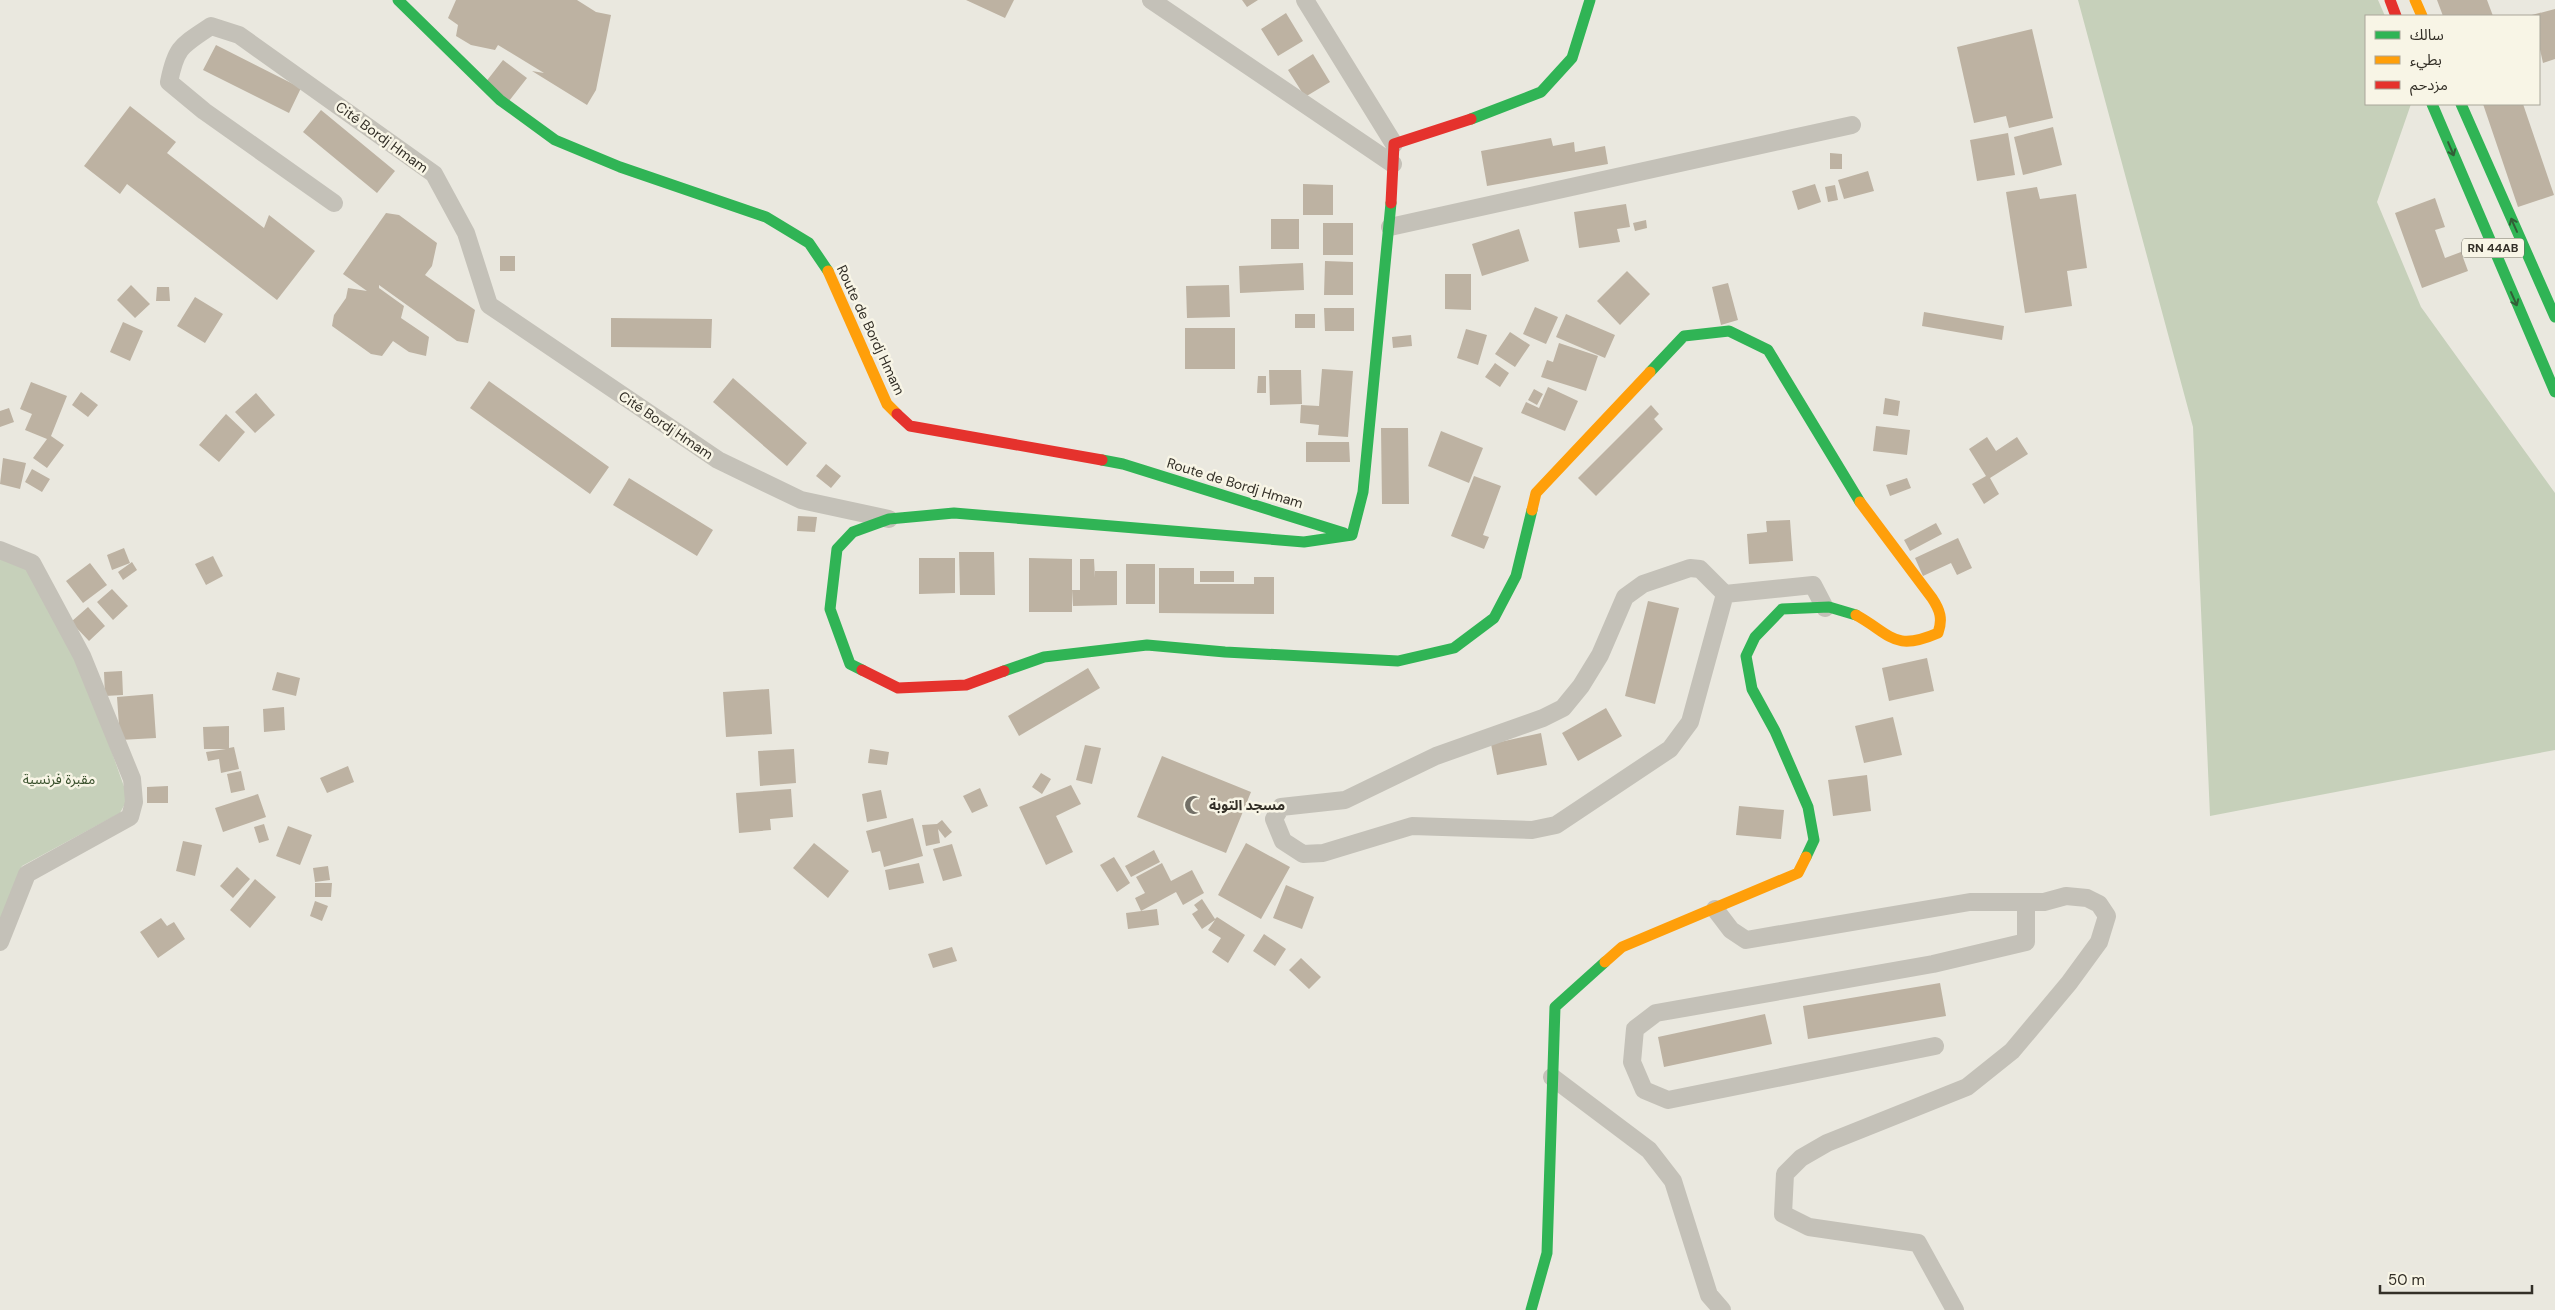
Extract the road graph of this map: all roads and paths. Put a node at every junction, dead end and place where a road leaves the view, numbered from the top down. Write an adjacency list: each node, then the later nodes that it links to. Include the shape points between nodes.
1 (398, 0): 19 (street, Route de Bordj Hmam, via 500,100 555,140 620,167 766,217 809,243 831,275 887,404 910,426 1123,464)
2 (1151, 0): 13 (street)
3 (1305, 0): 12 (street)
4 (1590, 0): 12 (street, via 1572,58 1541,92 1504,108)
5 (2390, 0): 7 (street)
6 (2415, 0): 8 (street)
7 (2396, 15)
8 (2422, 15)
9 (2432, 105): 17 (street, RN 44AB, one-way to 17)
10 (2461, 105): 16 (street, RN 44AB, one-way to 10)
11 (1852, 125): 15 (street)
12 (1394, 144): 13 (street)
13 (1393, 164): 15 (street)
14 (334, 203): 18 (street, Cité Bordj Hmam, via 204,111 169,82 174,56 189,41 211,26 239,35 434,174 466,233 489,305 718,460 801,500)
15 (1390, 227): 19 (street, via 1364,492)
16 (2555, 317)
17 (2555, 392)
18 (889, 519): 19 (street, via 954,513 1304,542); 22 (street, via 853,532 837,549 830,609 850,664 898,688 966,685 1044,657 1147,645 1398,661 1426,655 1454,648 1494,618 1516,576 1536,493 1684,336 1729,330 1768,350 1866,512 1938,606 1942,626 1938,633 1920,643 1905,643 1892,639 1843,610)
19 (1352, 535)
20 (0, 550): 25 (street, via 32,563 82,656 132,779 134,802 130,817 27,874)
21 (1725, 594): 21 (street, via 1690,722 1670,749 1556,825 1532,830 1412,826 1323,853 1304,854 1283,841 1274,819 1281,808 1345,800 1436,756 1562,708 1582,686 1600,655 1625,597 1643,584 1690,568 1700,569); 22 (street, via 1813,585)
22 (1825, 608): 24 (street, via 1782,609 1755,637 1746,656 1752,689 1775,731 1808,806 1814,840 1798,873)
23 (2026, 902): 24 (street, via 1970,902 1746,940 1731,930); 26 (street, via 2026,942 1934,964 1656,1013 1634,1029 1632,1062 1644,1090 1668,1100); 30 (street, via 2044,902 2066,896 2087,898 2099,904 2107,916 2099,942 2012,1052 1967,1087 1827,1143 1801,1158 1785,1174 1783,1214 1808,1227 1918,1243)
24 (1714, 909): 27 (street, via 1622,947 1555,1007)
25 (0, 942)
26 (1935, 1046)
27 (1552, 1076): 28 (street, via 1547,1254); 29 (street, via 1649,1150 1673,1181 1709,1294)
28 (1531, 1310)
29 (1722, 1310)
30 (1955, 1310)

